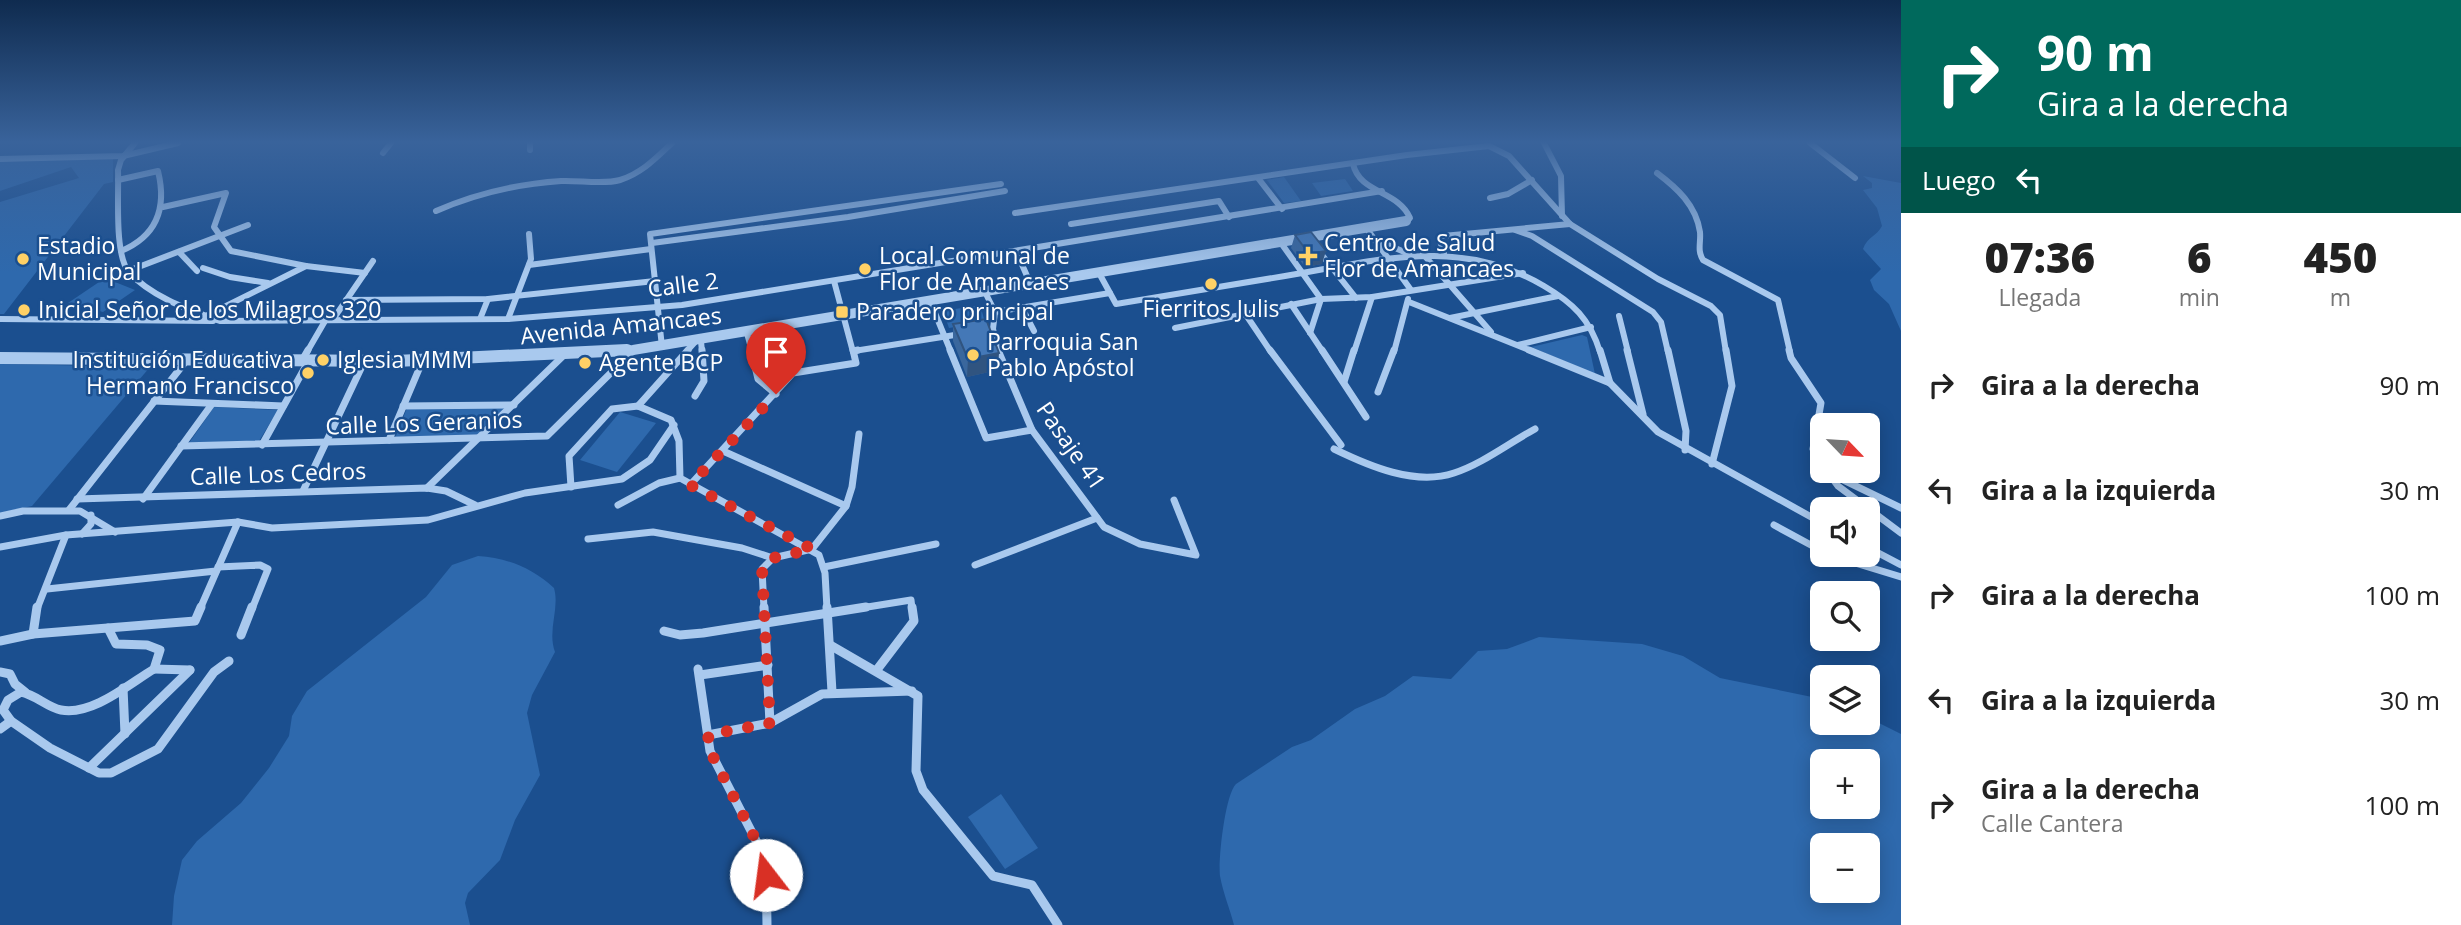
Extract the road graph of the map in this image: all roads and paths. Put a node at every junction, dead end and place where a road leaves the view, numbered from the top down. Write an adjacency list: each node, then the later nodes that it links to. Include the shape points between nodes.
1 (118, 186): 33 (street)
2 (163, 186): 15 (street)
3 (519, 186): 17 (street, via 475,194)
4 (986, 186): 32 (street, via 650,234)
5 (1201, 186): 18 (street)
6 (1264, 186): 16 (street)
7 (1371, 186): 13 (street)
8 (1521, 186): 14 (street)
9 (1537, 186): 20 (street)
10 (1561, 186): 20 (street)
11 (1674, 186): 114 (street, via 1686,195 1703,260 1779,300 1791,358 1821,403)
12 (1005, 191): 32 (street)
13 (1382, 191): 16 (street, Calle 2); 21 (street, via 1393,194 1407,209 1410,218)
14 (1490, 198)
15 (163, 207): 28 (street, via 226,192 214,227); 33 (street, via 158,223 142,242)
16 (1282, 209): 19 (street, Calle 2)
17 (436, 211)
18 (1015, 213)
19 (1229, 217): 22 (street, via 1219,201); 34 (street, Calle 2)
20 (1562, 217): 23 (street)
21 (1406, 221): 25 (street, Avenida Amancaes)
22 (1071, 224)
23 (1570, 224): 26 (street); 128 (street, via 1658,279 1712,306 1720,315 1732,386)
24 (248, 225): 28 (street)
25 (1367, 229): 29 (street, Avenida Amancaes); 30 (street)
26 (1515, 230): 36 (street, via 1440,236); 126 (street, via 1620,291 1661,322 1686,430)
27 (529, 233): 41 (street)
28 (220, 237): 35 (street); 42 (street, via 239,254)
29 (1309, 238): 31 (street, Avenida Amancaes); 43 (street)
30 (1375, 239): 38 (street); 39 (street)
31 (1281, 243): 45 (street); 47 (street, Avenida Amancaes)
32 (651, 246): 41 (street); 49 (street)
33 (121, 251): 44 (street)
34 (1016, 251): 50 (street, Calle 2); 53 (street)
35 (178, 252): 44 (street); 52 (street, via 200,269)
36 (1444, 253): 37 (street); 48 (street, via 1493,261)
37 (1423, 254): 38 (street); 51 (street)
38 (1411, 255): 39 (street)
39 (1390, 259): 43 (street); 54 (street)
40 (373, 261): 46 (street)
41 (529, 265): 58 (street)
42 (306, 266): 46 (street); 52 (street)
43 (1332, 267): 45 (street); 62 (street)
44 (128, 271): 72 (street, Calle 2, via 160,295)
45 (1304, 272): 56 (street, via 1116,304); 61 (street)
46 (365, 273): 63 (street)
47 (1099, 273): 53 (street, Avenida Amancaes); 56 (street)
48 (1523, 273): 51 (street); 57 (street)
49 (655, 281): 58 (street); 67 (street)
50 (834, 281): 67 (street, Calle 2); 73 (street)
51 (1448, 283): 54 (street); 71 (street)
52 (268, 284): 72 (street)
53 (1031, 285): 55 (street, Avenida Amancaes)
54 (1409, 291): 59 (street); 65 (street)
55 (985, 292): 64 (street, Avenida Amancaes); 69 (street)
56 (1110, 293): 68 (street)
57 (1559, 295): 71 (street); 82 (street, via 1580,310)
58 (516, 296): 60 (street); 79 (street)
59 (1372, 298): 62 (street); 103 (street)
60 (488, 299): 63 (street); 78 (street)
61 (1321, 299): 62 (street); 66 (street); 89 (street)
62 (1356, 299)
63 (346, 300): 75 (street)
64 (930, 301): 73 (street, Avenida Amancaes); 91 (street)
65 (1409, 302): 76 (street); 105 (street)
66 (1291, 304): 70 (street); 89 (street)
67 (655, 307): 79 (street, Calle 2); 94 (street)
68 (1022, 308): 69 (street); 86 (street)
69 (995, 312): 84 (street, Pasaje 41)
70 (1244, 312): 83 (street); 118 (street, via 1338,447 1383,469 1442,477)
71 (1474, 313): 76 (street); 90 (street)
72 (206, 316): 80 (street, Calle 2)
73 (844, 316): 87 (street, Avenida Amancaes); 96 (street)
74 (1619, 316): 115 (street)
75 (334, 318): 78 (street, Calle 2); 81 (street, Calle 2)
76 (1450, 318): 90 (street)
77 (0, 319): 80 (street)
78 (480, 319): 79 (street, Calle 2)
79 (508, 319)
80 (220, 321): 81 (street, Calle 2)
81 (325, 321): 100 (street)
82 (1591, 327): 93 (street); 104 (street)
83 (1175, 328)
84 (993, 329): 85 (street); 119 (street, Pasaje 41, via 1000,360)
85 (981, 331)
86 (1034, 331)
87 (747, 333): 92 (street, Avenida Amancaes); 106 (street, via 758,379)
88 (969, 333): 91 (street)
89 (1310, 333): 103 (street)
90 (1494, 336): 93 (street)
91 (945, 337): 96 (street); 119 (street, via 986,438)
92 (699, 341): 94 (street, Avenida Amancaes); 107 (street, via 704,381); 113 (street)
93 (1518, 345): 104 (street)
94 (662, 346): 95 (street, Avenida Amancaes)
95 (634, 350): 97 (street, Avenida Amancaes); 121 (street, Calle Los Geranios, via 552,434)
96 (853, 351): 106 (street, via 856,363 793,373)
97 (564, 356): 102 (street, Avenida Amancaes); 110 (street)
98 (0, 358): 99 (street, Avenida Amancaes)
99 (186, 361): 100 (street, Avenida Amancaes); 108 (street)
100 (305, 362): 101 (street, Avenida Amancaes); 111 (street)
101 (365, 362): 102 (street, Avenida Amancaes); 123 (street)
102 (422, 362): 112 (street)
103 (1344, 382): 116 (street)
104 (1610, 383): 115 (street)
105 (1378, 392)
106 (776, 394): 127 (street)
107 (695, 396)
108 (154, 401): 109 (street); 136 (street)
109 (212, 404): 111 (street); 125 (street)
110 (514, 405): 112 (street); 121 (street)
111 (284, 406): 124 (street)
112 (403, 406): 122 (street)
113 (638, 406): 117 (street, via 665,416); 133 (street, via 612,409 572,452 568,461)
114 (1819, 413)
115 (1643, 415): 126 (street)
116 (1366, 417)
117 (674, 425): 129 (street); 133 (street, via 649,460 631,475)
118 (1535, 429)
119 (1032, 430): 147 (street, Pasaje 41)
120 (859, 434): 141 (street)
121 (480, 438): 122 (street, Calle Los Geranios); 134 (street)
122 (389, 440): 123 (street, Calle Los Geranios)
123 (326, 443): 124 (street, Calle Los Geranios); 135 (street)
124 (262, 444): 125 (street, Calle Los Geranios)
125 (181, 446): 137 (street)
126 (1685, 450): 128 (street)
127 (723, 451): 132 (street); 141 (street)
128 (1712, 464): 146 (street)
129 (680, 478): 132 (street); 139 (street, via 659,483)
130 (1836, 483): 151 (street)
131 (1850, 483): 142 (street)
132 (690, 485): 158 (street)
133 (571, 487): 140 (street)
134 (427, 488): 135 (street, Calle Los Cedros); 140 (street, Calle Los Cedros, via 446,491)
135 (303, 491): 137 (street, Calle Los Cedros)
136 (77, 499): 137 (street, Calle Los Cedros); 143 (street)
137 (143, 499)
138 (1174, 500): 147 (street, Pasaje 41, via 1196,555 1140,544 1104,527)
139 (618, 505)
140 (476, 506): 148 (street, via 428,520 402,522 272,528)
141 (846, 506): 158 (street)
142 (1901, 508)
143 (69, 510): 144 (street); 145 (street)
144 (91, 515): 150 (street); 152 (street, via 91,524)
145 (0, 516)
146 (1810, 517)
147 (1097, 518): 161 (street)
148 (238, 522): 150 (street); 165 (street)
149 (1774, 526): 156 (street)
150 (116, 532): 152 (street)
151 (1901, 533)
152 (82, 534): 153 (street)
153 (66, 535): 157 (street); 167 (street)
154 (588, 539): 160 (street, via 653,532)
155 (936, 544): 163 (street)
156 (1810, 545)
157 (0, 547)
158 (812, 549): 160 (street); 163 (street)
159 (1880, 554): 162 (street)
160 (773, 558): 169 (street, via 762,569)
161 (975, 565)
162 (1901, 565)
163 (824, 567): 168 (street)
164 (1867, 567): 166 (street)
165 (217, 569): 167 (street); 170 (street, via 195,621); 173 (street, via 260,565 268,569)
166 (1901, 578)
167 (47, 589): 172 (street, via 37,608)
168 (828, 612): 169 (street); 175 (street); 179 (street, via 911,600 915,621)
169 (765, 622): 171 (street, via 680,635); 177 (street)
170 (108, 628): 172 (street); 178 (street, via 116,645 147,645 160,650)
171 (664, 631)
172 (33, 634): 174 (street)
173 (241, 635)
174 (0, 641)
175 (830, 645): 179 (street); 185 (street)
176 (229, 661): 192 (street, via 214,672 158,749 111,773)
177 (768, 665): 188 (street); 191 (street, via 699,672)
178 (154, 669): 182 (street); 190 (street, via 190,670)
179 (876, 671): 183 (street)
180 (0, 672): 181 (street, via 10,674)
181 (15, 684): 184 (street); 186 (street)
182 (123, 688): 184 (street, via 86,707 66,711); 190 (street)
183 (912, 691): 185 (street); 194 (street, via 920,702 916,771 923,790 993,876 1032,885)
184 (25, 692): 186 (street)
185 (832, 692): 188 (street, via 811,698)
186 (5, 701): 187 (street, via 3,710)
187 (10, 721): 189 (street); 192 (street)
188 (770, 723): 191 (street)
189 (0, 729)
190 (125, 734): 192 (street)
191 (708, 735): 193 (street, via 710,751 766,860)
192 (89, 768)
193 (767, 925)
194 (1058, 925)

